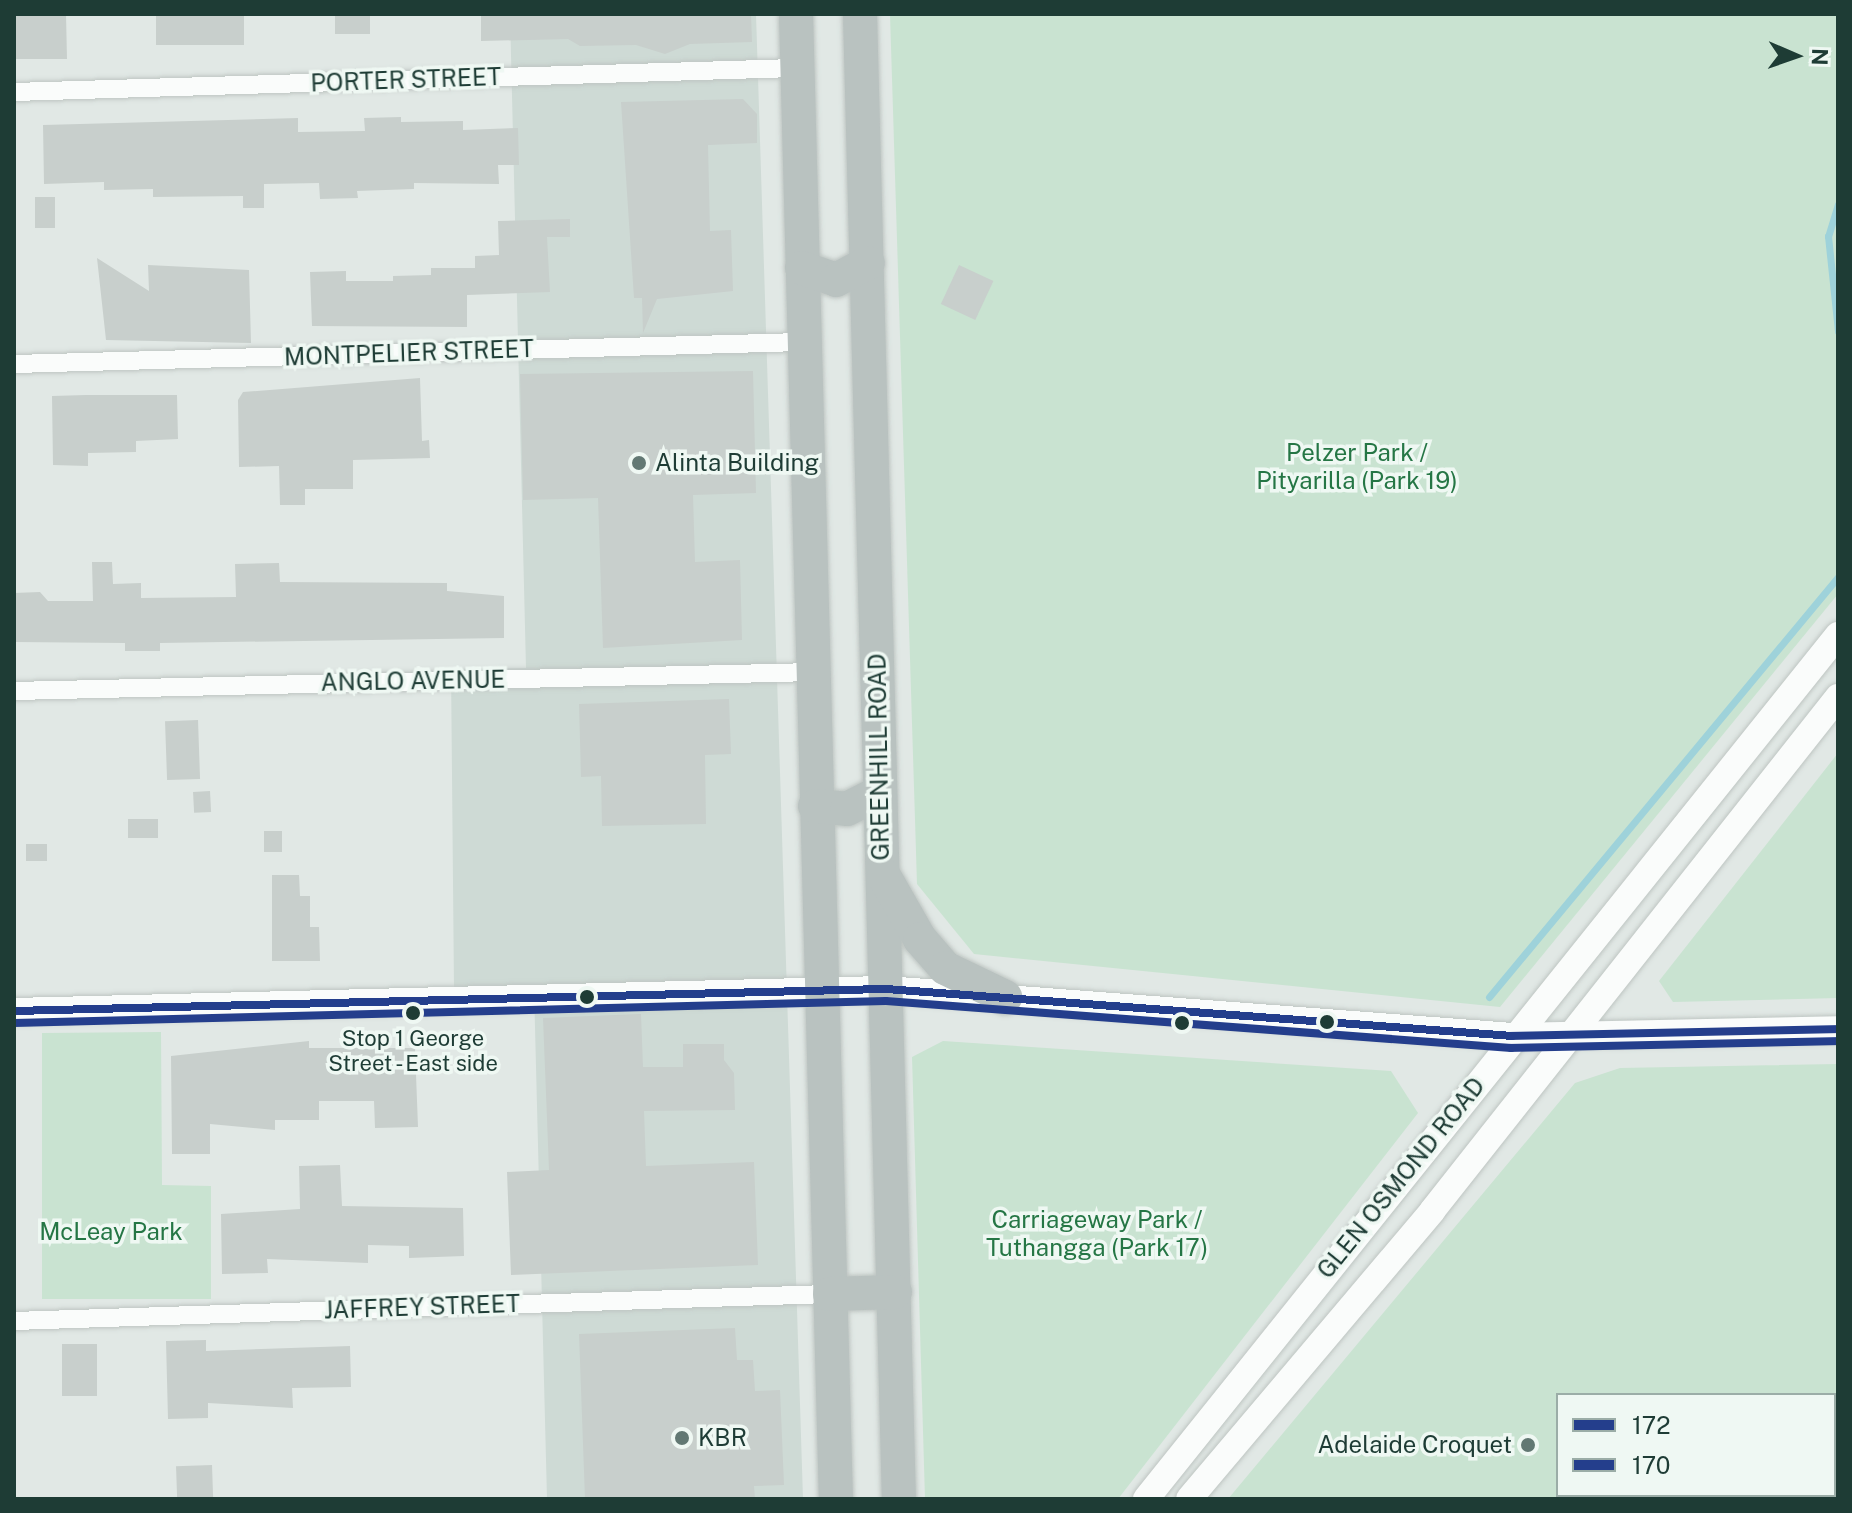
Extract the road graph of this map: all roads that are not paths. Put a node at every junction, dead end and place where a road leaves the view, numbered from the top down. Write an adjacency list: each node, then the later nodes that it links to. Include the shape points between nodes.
1 (796, 14): 3 (highway)
2 (860, 14): 5 (highway, GREENHILL ROAD)
3 (797, 68): 4 (street, PORTER STREET); 6 (highway)
4 (14, 92)
5 (868, 263): 6 (highway, via 836,280); 13 (highway, GREENHILL ROAD)
6 (802, 268): 7 (highway)
7 (804, 342): 8 (street, MONTPELIER STREET); 10 (highway)
8 (14, 364)
9 (1838, 635): 21 (main road, GLEN OSMOND ROAD)
10 (812, 672): 11 (street, ANGLO AVENUE); 14 (highway)
11 (14, 691)
12 (1838, 697): 22 (main road, GLEN OSMOND ROAD)
13 (880, 792): 14 (highway, via 847,809); 15 (highway, GREENHILL ROAD)
14 (815, 806): 17 (highway)
15 (882, 873): 16 (highway, GREENHILL ROAD); 18 (highway, via 920,939 945,968)
16 (886, 989): 17 (main road); 18 (main road); 23 (highway, GREENHILL ROAD)
17 (820, 991): 19 (main road); 24 (highway)
18 (1005, 997): 21 (main road)
19 (14, 1011)
20 (1838, 1029): 22 (main road)
21 (1512, 1036): 22 (main road); 28 (main road, GLEN OSMOND ROAD)
22 (1571, 1037): 29 (main road, GLEN OSMOND ROAD)
23 (895, 1292): 24 (highway); 27 (highway, GREENHILL ROAD)
24 (830, 1294): 25 (street, JAFFREY STREET); 26 (highway)
25 (14, 1321)
26 (836, 1499)
27 (899, 1499)
28 (1146, 1499)
29 (1189, 1499)

